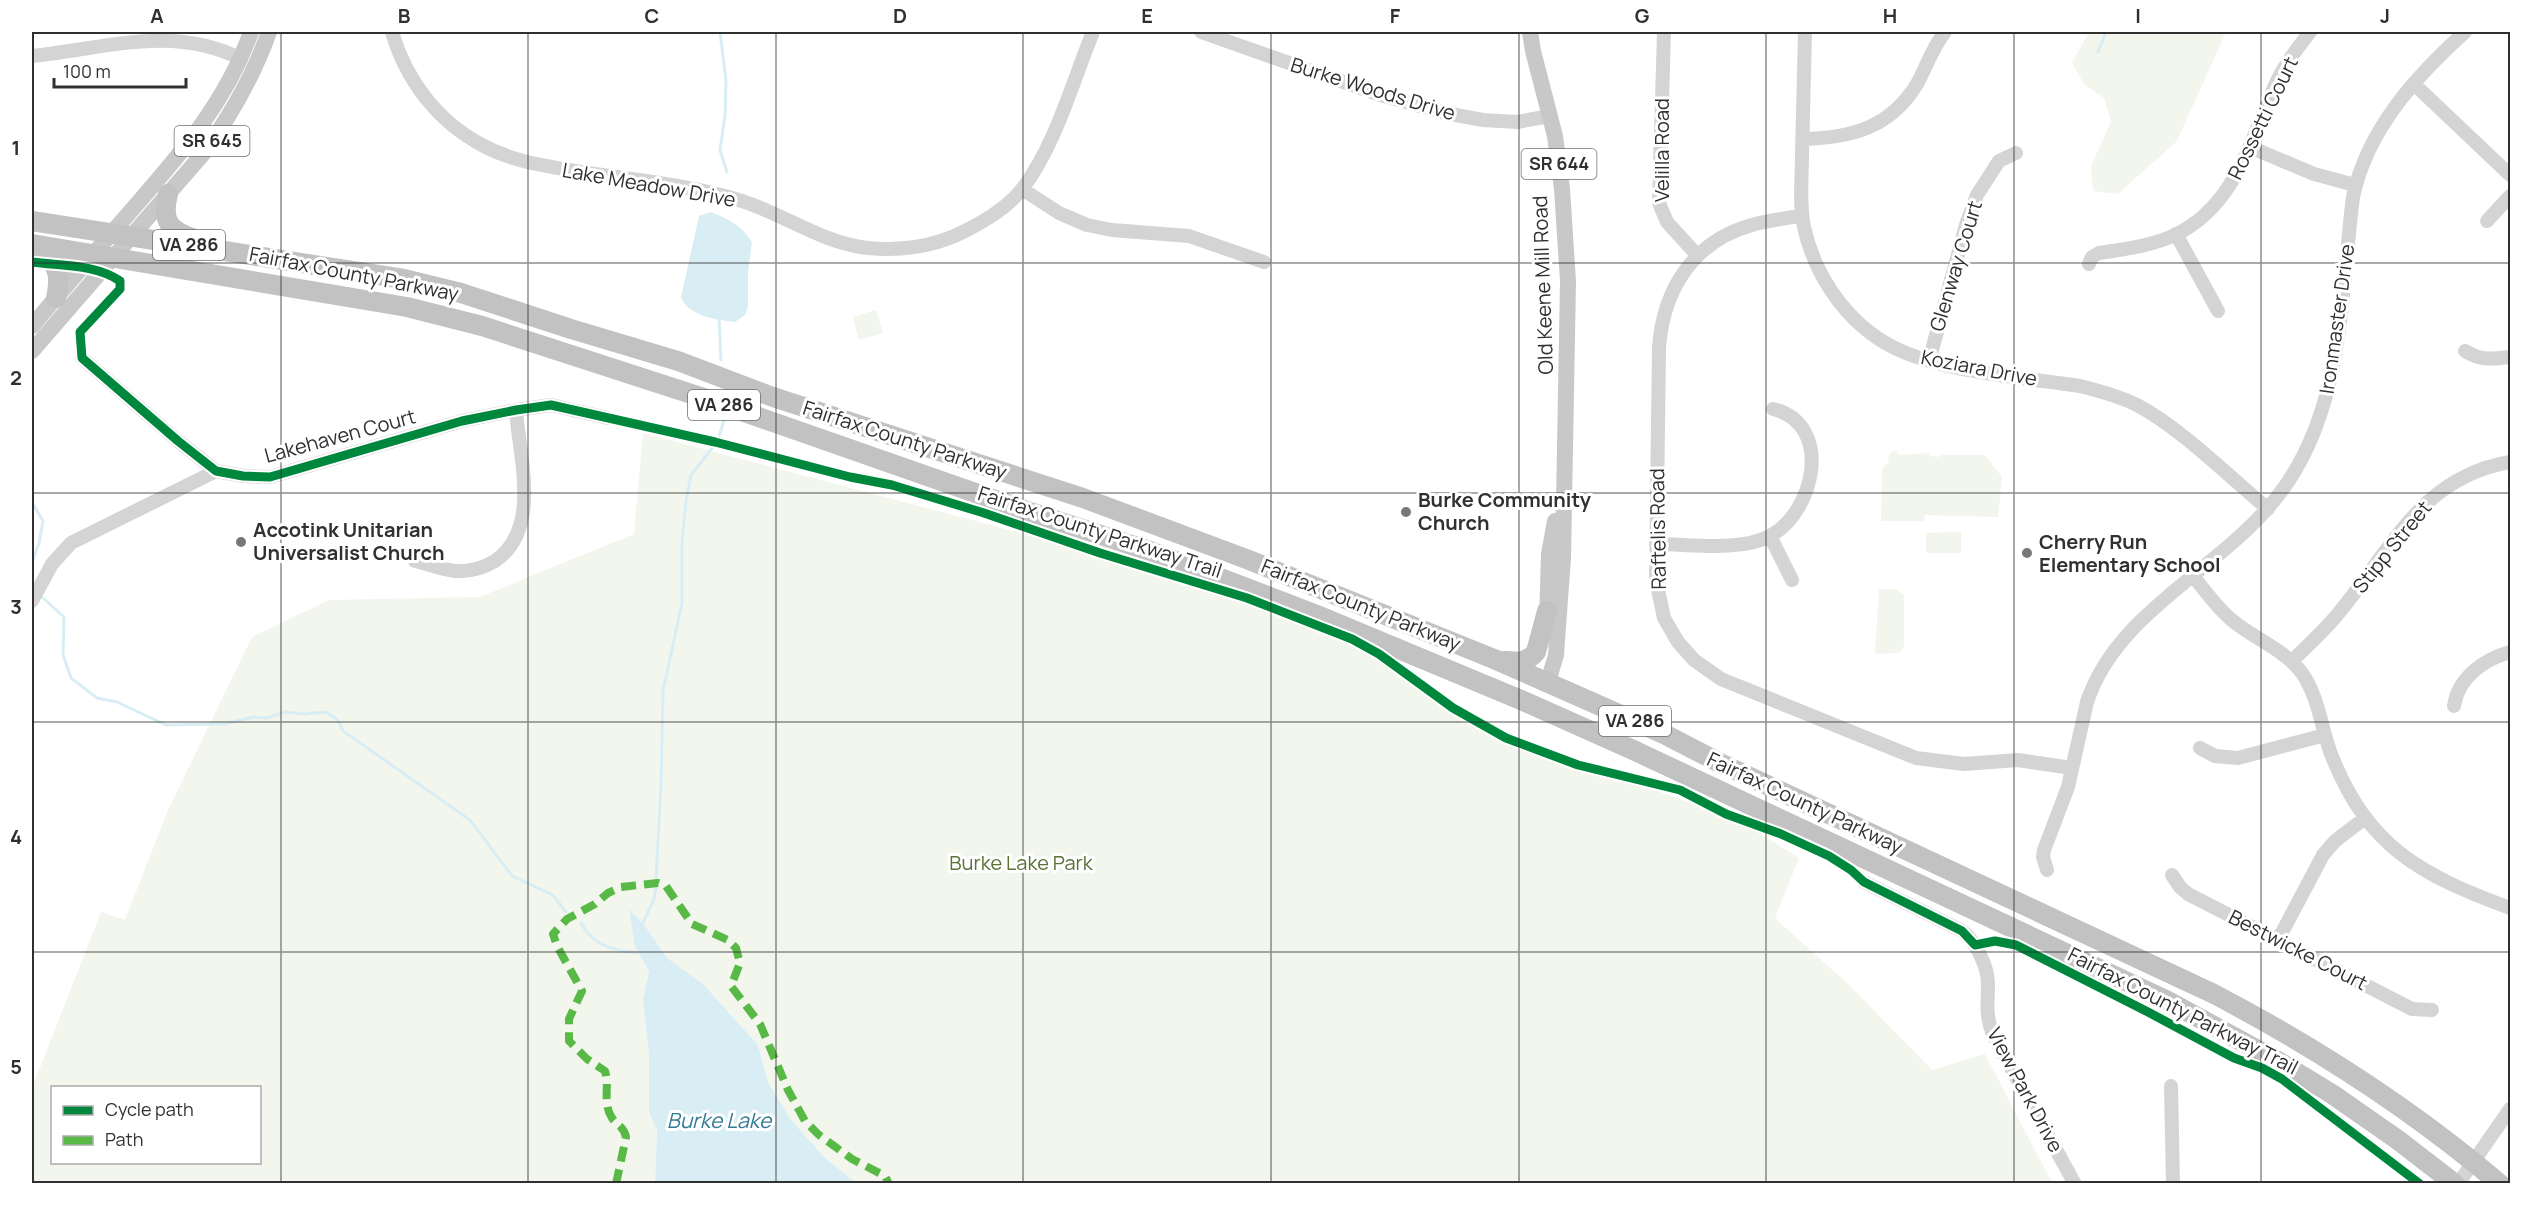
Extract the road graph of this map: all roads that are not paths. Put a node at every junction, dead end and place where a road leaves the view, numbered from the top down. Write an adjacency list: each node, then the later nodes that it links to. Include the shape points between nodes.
1 (252, 32): 13 (main road, SR 645)
2 (269, 32): 22 (main road, SR 645, via 226,122)
3 (392, 32): 21 (street, Lake Meadow Drive, via 401,58 425,98 464,135 500,154 536,165 722,195 841,243 890,249 936,243 982,221)
4 (1093, 32): 21 (street, Lake Meadow Drive, via 1052,137)
5 (1201, 32): 15 (street, Burke Woods Drive, via 1380,95 1445,113 1517,122)
6 (1530, 32): 15 (main road, Old Keene Mill Road / SR 644)
7 (1664, 32): 33 (street, Velilla Road, via 1659,203 1672,228)
8 (1805, 32): 16 (street, Koziara Drive)
9 (1945, 32): 16 (street, via 1908,96 1885,118 1843,137)
10 (2310, 32): 17 (street, Rossetti Court, via 2281,73)
11 (2464, 32): 14 (street, Ironmaster Drive)
12 (32, 56): 13 (street, via 134,40 169,40 210,46)
13 (241, 58): 27 (main road, SR 645, via 214,110 190,143)
14 (2414, 84): 19 (street); 20 (street, Ironmaster Drive, via 2382,126)
15 (1550, 116): 49 (main road, Old Keene Mill Road / SR 644, via 1562,189 1568,281)
16 (1803, 139): 24 (street, Koziara Drive)
17 (2250, 147): 20 (street, via 2314,174); 28 (street, Rossetti Court, via 2222,196 2202,217)
18 (2016, 153): 44 (street, Glenway Court, via 2000,161 1977,195)
19 (2511, 175)
20 (2355, 185): 51 (street, Ironmaster Drive, via 2329,392 2309,443)
21 (1022, 189): 35 (street, via 1059,213 1087,225 1189,236)
22 (168, 194): 29 (main road, SR 645); 32 (highway, via 165,207 170,227 178,233)
23 (2511, 196): 26 (street)
24 (1802, 215): 33 (street, Raftelis Road, via 1741,229 1713,242); 44 (street, Koziara Drive, via 1819,269 1846,310 1887,344)
25 (32, 221): 27 (highway, Fairfax County Parkway / VA 286)
26 (2487, 221)
27 (111, 233): 29 (highway, Fairfax County Parkway / VA 286); 34 (main road, SR 645)
28 (2176, 234): 36 (street, Rossetti Court, via 2149,245 2099,254); 38 (street)
29 (131, 236): 32 (highway, Fairfax County Parkway / VA 286); 34 (main road, SR 645)
30 (32, 244): 34 (highway, Fairfax County Parkway / VA 286)
31 (32, 253): 37 (highway, via 48,259 57,271)
32 (247, 254): 60 (highway, Fairfax County Parkway / VA 286, via 441,287 678,361 772,397 1083,498)
33 (1697, 255): 53 (street, Raftelis Road, via 1672,291 1660,331)
34 (104, 256): 37 (main road, SR 645); 40 (main road, SR 645); 64 (highway, Fairfax County Parkway / VA 286, via 407,307 482,326 1150,551 1317,615)
35 (1264, 262)
36 (2089, 264)
37 (56, 298): 39 (main road, SR 645)
38 (2218, 311)
39 (32, 326)
40 (32, 351)
41 (2465, 351): 42 (street, via 2484,360)
42 (2511, 357)
43 (82, 358): 50 (street, Lakehaven Court)
44 (1929, 361): 51 (street, Koziara Drive, via 2080,386 2121,398 2171,428)
45 (1773, 409): 52 (street, via 1791,415 1800,425 1809,445 1812,467 1800,507 1788,523)
46 (516, 410): 47 (street, Lakehaven Court, via 551,405); 50 (street, Lakehaven Court, via 462,421 270,477); 54 (street, via 524,509 514,543 485,567 473,570 453,571)
47 (608, 418)
48 (2511, 462): 61 (street, Stipp Street, via 2465,477 2425,503 2338,614)
49 (1563, 468): 58 (main road, Old Keene Mill Road / SR 644, via 1549,554); 62 (main road, Old Keene Mill Road / SR 644, via 1563,558 1556,655)
50 (216, 471): 57 (street, via 71,543 52,564)
51 (2268, 509): 55 (street, Ironmaster Drive)
52 (1770, 536): 53 (street, via 1735,545); 56 (street)
53 (1656, 544): 67 (street, Raftelis Road, via 1657,592 1670,629 1694,660 1721,679 1916,758 1964,764 2018,760)
54 (415, 561)
55 (2194, 577): 61 (street, via 2232,620); 67 (street, Ironmaster Drive, via 2131,629 2112,654 2091,690)
56 (1792, 580)
57 (32, 601)
58 (1547, 611): 60 (highway, via 1532,657 1516,662); 62 (main road, Old Keene Mill Road / SR 644)
59 (2511, 652): 63 (street, via 2472,672 2457,693)
60 (1494, 659): 62 (highway, Fairfax County Parkway / VA 286)
61 (2292, 661): 65 (street, via 2314,695)
62 (1548, 682): 64 (main road, Old Keene Mill Road / SR 644); 77 (highway, Fairfax County Parkway / VA 286, via 2214,994 2391,1100)
63 (2454, 706)
64 (1546, 711): 80 (highway, Fairfax County Parkway / VA 286, via 2168,1001 2332,1094)
65 (2325, 735): 66 (street, via 2238,758 2215,756); 68 (street, via 2342,778)
66 (2200, 748)
67 (2072, 768): 69 (street, Ironmaster Drive, via 2064,801 2044,850)
68 (2365, 818): 72 (street, via 2397,851 2432,875); 73 (street, via 2323,855)
69 (2047, 870)
70 (2172, 875): 73 (street, Bestwicke Court, via 2188,894)
71 (1864, 882): 78 (street, View Park Drive, via 1970,938 1988,983 1986,1010 1993,1035)
72 (2511, 908)
73 (2278, 940): 74 (street, Bestwicke Court, via 2412,1009)
74 (2432, 1010)
75 (2171, 1086): 79 (street)
76 (2511, 1109): 77 (street)
77 (2474, 1162): 80 (street); 81 (highway, Fairfax County Parkway / VA 286)
78 (2074, 1184)
79 (2173, 1184)
80 (2457, 1184)
81 (2500, 1184)

